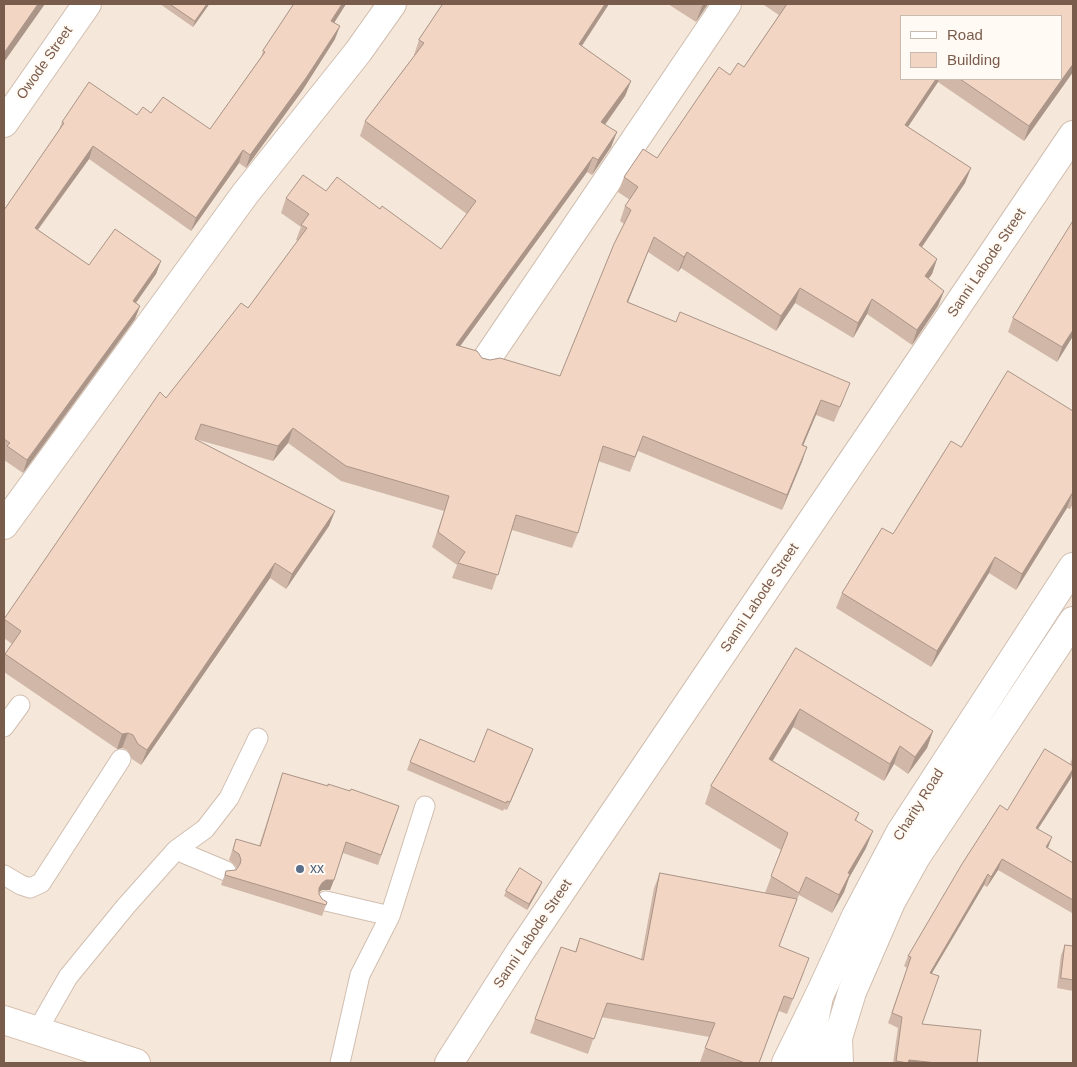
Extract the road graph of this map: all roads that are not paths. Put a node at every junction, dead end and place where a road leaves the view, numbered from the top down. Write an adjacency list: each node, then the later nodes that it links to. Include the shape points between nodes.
1 (87, 4): 4 (street, Owode Street)
2 (392, 4): 7 (street, via 245,194)
3 (727, 4): 6 (street)
4 (4, 123)
5 (1073, 135): 26 (street, Sanni Labode Street, via 525,944)
6 (486, 360)
7 (4, 525)
8 (1073, 567): 20 (street, Charity Road, via 900,833)
9 (1073, 621): 23 (street, Charity Road, via 912,864 891,902 852,992)
10 (20, 705): 11 (lane)
11 (4, 727)
12 (258, 738): 15 (lane, via 229,798 205,829)
13 (121, 759): 17 (lane, via 41,883 30,888)
14 (424, 806): 19 (lane)
15 (176, 850): 16 (lane); 22 (lane, via 68,977)
16 (226, 871)
17 (4, 875)
18 (326, 901): 19 (lane)
19 (390, 916): 25 (lane, via 360,975)
20 (819, 996): 27 (street); 28 (street, Charity Road)
21 (4, 1020): 22 (street)
22 (38, 1031): 24 (street)
23 (836, 1055)
24 (136, 1063)
25 (340, 1063)
26 (449, 1063)
27 (786, 1063)
28 (806, 1063)

